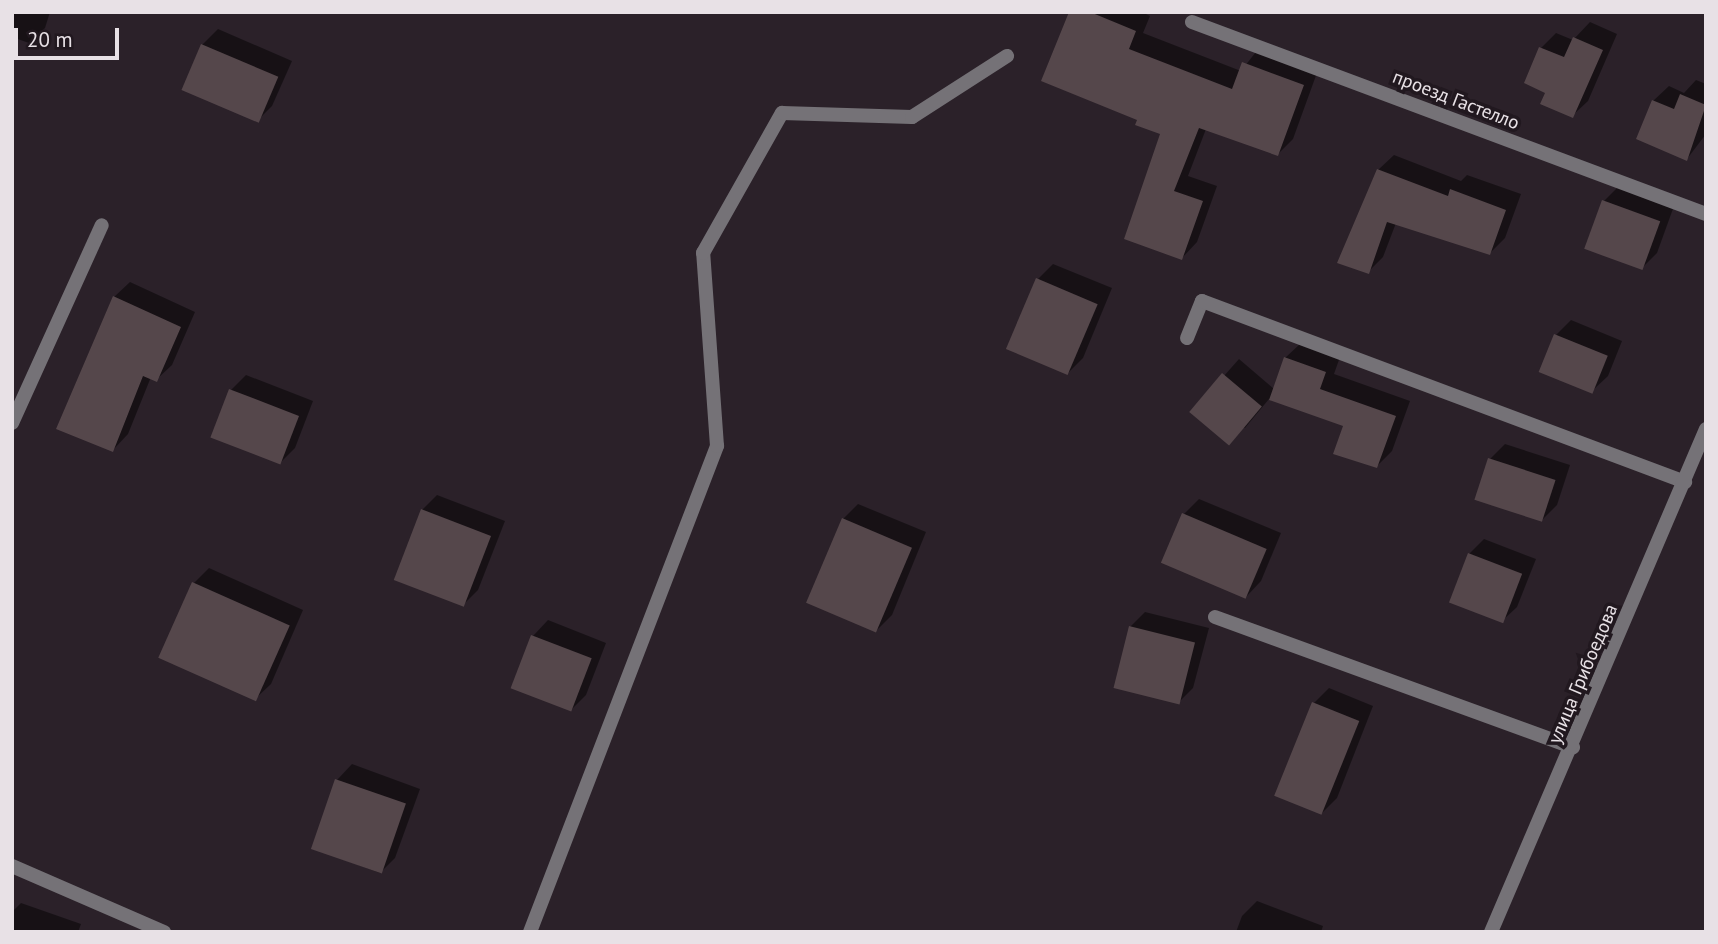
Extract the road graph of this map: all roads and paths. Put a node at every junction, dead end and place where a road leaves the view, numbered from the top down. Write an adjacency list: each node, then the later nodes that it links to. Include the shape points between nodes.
1 (1192, 22): 3 (street, проезд Гастелло)
2 (1007, 55): 13 (street, via 912,117 782,113 703,253 718,446)
3 (1706, 214)
4 (102, 225): 6 (street)
5 (1187, 338): 8 (street, via 1202,301)
6 (12, 423)
7 (1706, 429): 8 (street, улица Грибоедова)
8 (1685, 482): 10 (street, улица Грибоедова)
9 (1215, 617): 10 (street)
10 (1573, 747): 14 (street, улица Грибоедова)
11 (12, 866): 12 (street)
12 (164, 932)
13 (530, 932)
14 (1491, 932)

